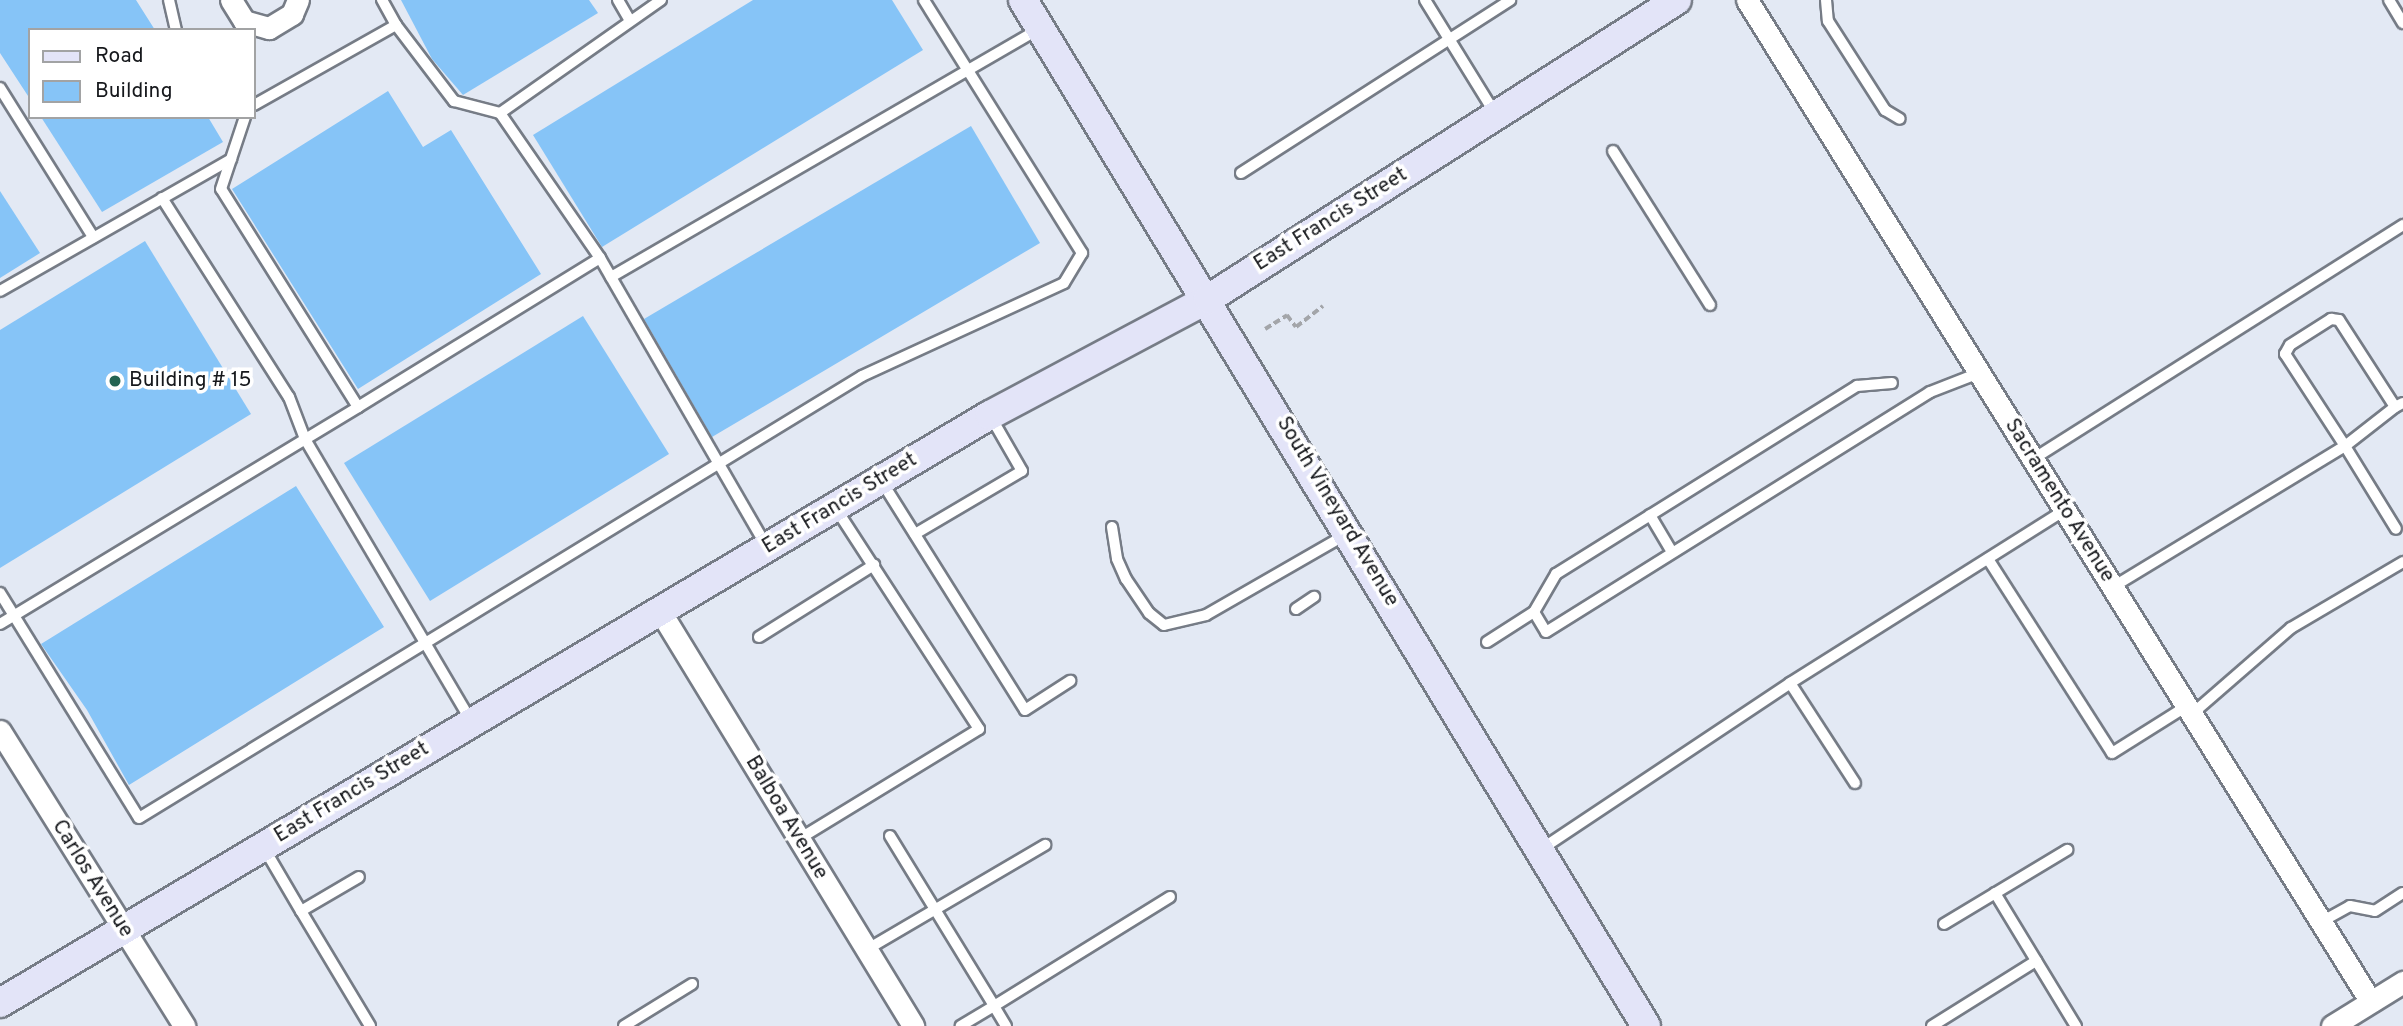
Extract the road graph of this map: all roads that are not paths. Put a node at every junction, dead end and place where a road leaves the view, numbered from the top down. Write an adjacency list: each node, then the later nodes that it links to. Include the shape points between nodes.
1 (169, 0): 19 (lane)
2 (231, 0): 3 (street, via 244,21 269,28 292,14)
3 (298, 0)
4 (382, 0): 17 (lane)
5 (618, 0): 15 (lane)
6 (661, 0): 15 (lane)
7 (924, 0): 21 (lane)
8 (1023, 0): 18 (street, South Vineyard Avenue)
9 (1425, 0): 20 (lane)
10 (1510, 0): 20 (lane)
11 (1677, 0): 25 (street, East Francis Street)
12 (1747, 0): 39 (street, Sacramento Avenue)
13 (1826, 0): 27 (lane, via 1828,21 1885,110)
14 (2389, 0): 16 (lane)
15 (629, 19): 24 (lane)
16 (2403, 23)
17 (396, 25): 23 (lane); 24 (lane, via 453,101)
18 (1040, 27): 21 (lane); 37 (street, South Vineyard Avenue)
19 (176, 28)
20 (1447, 39): 25 (lane); 30 (lane)
21 (968, 70): 35 (lane); 47 (lane, via 1082,253 1064,283 862,376)
22 (0, 88): 33 (lane)
23 (256, 104)
24 (499, 113): 34 (lane)
25 (1496, 115): 37 (street, East Francis Street)
26 (244, 119): 29 (lane)
27 (1900, 119)
28 (1613, 152): 38 (lane)
29 (231, 159): 31 (lane); 42 (lane, via 221,189)
30 (1241, 173)
31 (162, 198): 33 (lane); 44 (lane, via 289,397)
32 (2403, 225): 46 (lane)
33 (93, 237): 36 (lane)
34 (600, 258): 35 (lane); 42 (lane)
35 (611, 277): 47 (lane)
36 (0, 291)
37 (1208, 299): 43 (street, East Francis Street); 54 (street, South Vineyard Avenue)
38 (1710, 305)
39 (1979, 373): 46 (street, Sacramento Avenue); 57 (lane, via 1930,392)
40 (1892, 383): 51 (lane, via 1857,386)
41 (2399, 405): 45 (lane); 45 (lane, via 2339,320 2331,319 2290,345 2285,354)
42 (358, 407): 44 (lane)
43 (990, 415): 48 (street, East Francis Street); 55 (lane, via 1023,471)
44 (305, 439): 67 (lane); 71 (lane)
45 (2345, 446): 53 (lane); 61 (lane)
46 (2033, 459): 50 (street, Sacramento Avenue)
47 (718, 466): 56 (lane); 71 (lane)
48 (880, 480): 49 (street, East Francis Street); 55 (lane)
49 (834, 507): 56 (street, East Francis Street); 60 (lane)
50 (2065, 510): 58 (lane); 61 (street, Sacramento Avenue)
51 (1650, 515): 57 (lane); 66 (lane, via 1556,574)
52 (1112, 527): 54 (lane, via 1126,579 1149,613 1164,625 1206,615)
53 (2396, 529)
54 (1349, 533): 83 (street, South Vineyard Avenue)
55 (915, 534): 72 (lane, via 1025,710)
56 (767, 547): 65 (street, East Francis Street)
57 (1672, 552): 66 (lane, via 1546,632)
58 (1988, 559): 73 (lane); 74 (lane, via 2112,753)
59 (2403, 562): 74 (lane, via 2291,628)
60 (874, 565): 69 (lane); 79 (lane, via 979,729)
61 (2113, 587): 74 (street, Sacramento Avenue)
62 (0, 593): 67 (lane)
63 (1314, 597): 64 (lane)
64 (1296, 609)
65 (660, 611): 75 (street, East Francis Street); 79 (street, Balboa Avenue)
66 (1534, 612): 70 (lane)
67 (14, 616): 68 (lane); 71 (lane, via 139,818)
68 (0, 624)
69 (759, 637)
70 (1487, 642)
71 (426, 643): 75 (lane)
72 (1070, 681)
73 (1790, 683): 77 (lane); 83 (lane)
74 (2189, 710): 90 (street, Sacramento Avenue)
75 (472, 722): 80 (street, East Francis Street)
76 (0, 731): 92 (street, Carlos Avenue)
77 (1855, 783)
78 (890, 836): 88 (lane)
79 (799, 839): 93 (street, Balboa Avenue)
80 (263, 845): 89 (lane); 92 (street, East Francis Street)
81 (1045, 845): 88 (lane)
82 (2067, 849): 85 (lane)
83 (1540, 850): 106 (street, South Vineyard Avenue)
84 (359, 877): 89 (lane)
85 (1995, 893): 91 (lane); 94 (lane)
86 (2403, 893): 90 (lane, via 2375,911 2350,906)
87 (1170, 897): 99 (lane)
88 (935, 908): 93 (lane); 99 (lane)
89 (301, 911): 101 (lane)
90 (2321, 922): 97 (street, Sacramento Avenue)
91 (1944, 924)
92 (124, 928): 98 (street, East Francis Street); 100 (street, Carlos Avenue)
93 (866, 950): 103 (street, Balboa Avenue)
94 (2036, 961): 107 (lane); 108 (lane)
95 (2403, 982): 97 (street)
96 (692, 984): 102 (lane)
97 (2371, 1002): 109 (street)
98 (0, 1003)
99 (994, 1006): 104 (lane); 105 (lane)
100 (184, 1026)
101 (370, 1026)
102 (624, 1026)
103 (913, 1026)
104 (961, 1026)
105 (1006, 1026)
106 (1646, 1026)
107 (1932, 1026)
108 (2076, 1026)
109 (2332, 1026)

